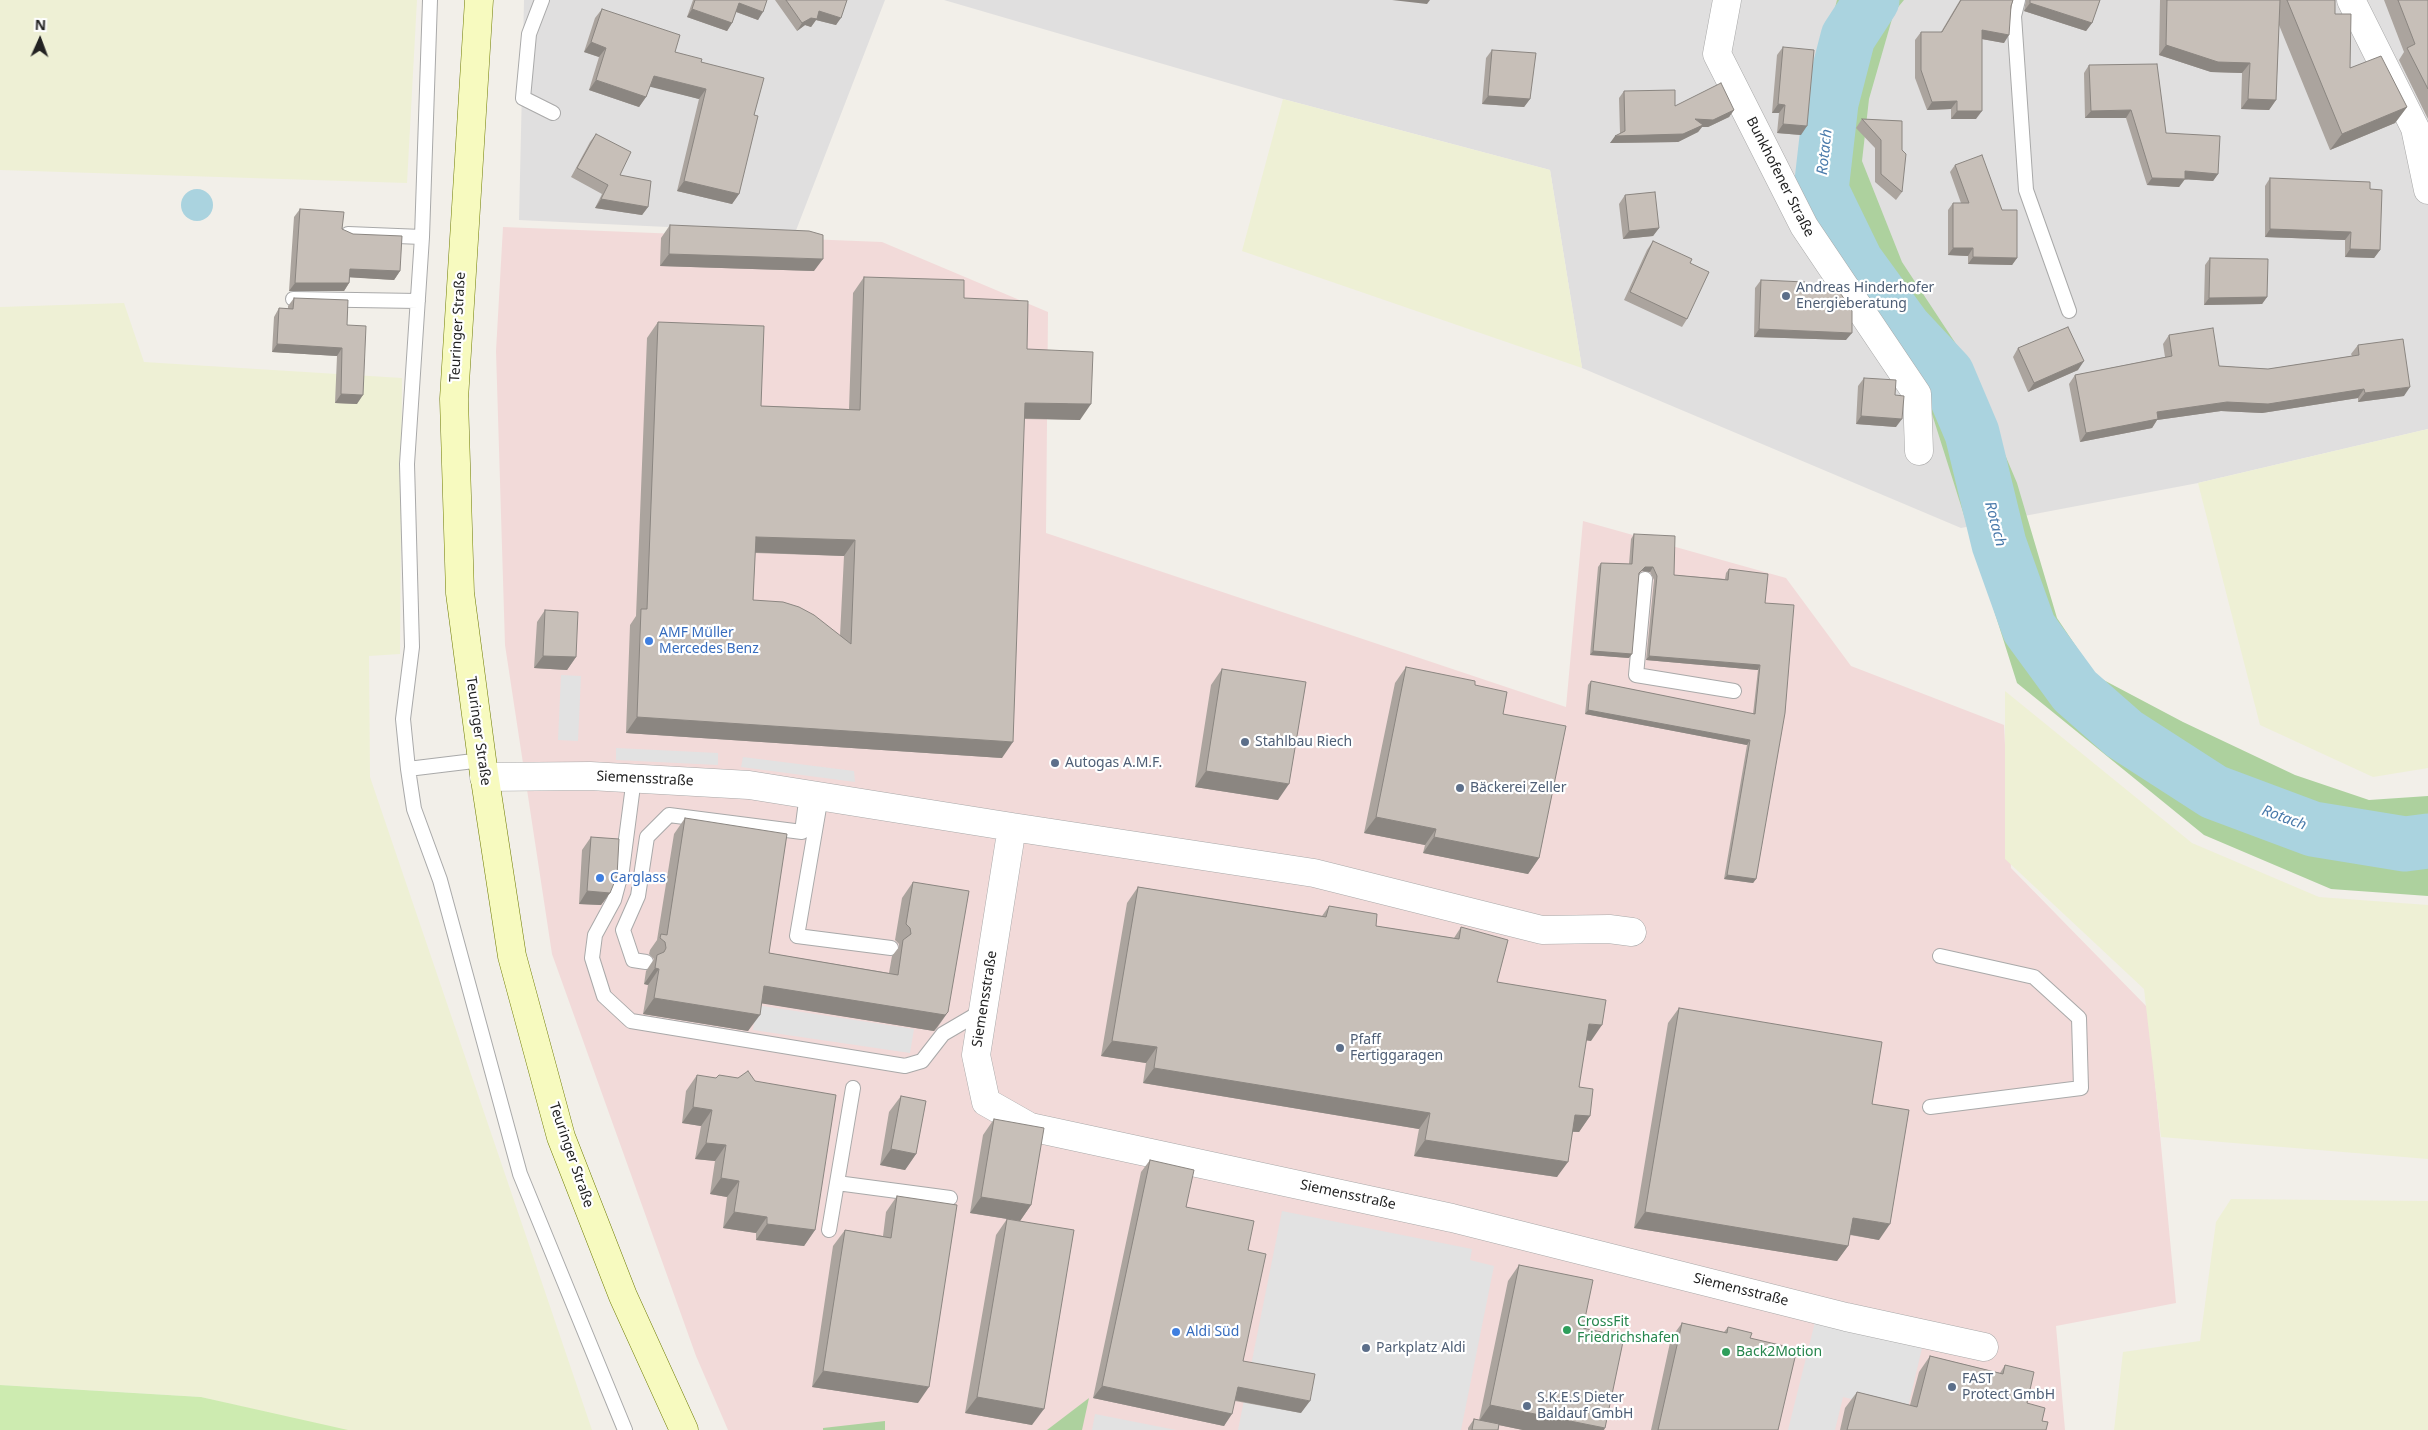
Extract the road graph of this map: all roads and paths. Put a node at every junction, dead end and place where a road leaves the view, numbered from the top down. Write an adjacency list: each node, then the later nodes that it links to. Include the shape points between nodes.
1 (430, 0): 10 (lane)
2 (479, 0): 17 (street, Teuringer Straße, via 454,399 460,592)
3 (542, 0): 7 (lane, via 529,34 523,98)
4 (1727, 0): 14 (street, Bunkhofener Straße, via 1717,54 1804,226 1916,394)
5 (2018, 0): 13 (lane, via 2014,16 2026,190)
6 (2351, 0): 8 (street, via 2415,128)
7 (553, 113)
8 (2428, 190)
9 (348, 234): 10 (lane)
10 (422, 237): 12 (lane)
11 (293, 299): 12 (lane)
12 (418, 301): 18 (lane, via 407,464 412,647 404,718)
13 (2069, 311)
14 (1919, 451)
15 (1645, 579): 16 (lane, via 1636,675)
16 (1734, 691)
17 (483, 768): 18 (lane); 19 (street, Siemensstraße); 34 (street, Teuringer Straße, via 512,956 561,1137 623,1296)
18 (408, 769): 33 (lane, via 414,809 440,880 520,1174)
19 (634, 778): 20 (street, Siemensstraße, via 749,785); 26 (lane, via 622,870 614,900 595,935 592,958 604,996 630,1021 906,1066 922,1062 943,1034)
20 (814, 795): 21 (street, Siemensstraße); 23 (lane, via 811,852 797,936); 25 (lane, via 802,832 669,815 647,837 638,896 623,930 633,960)
21 (1012, 827): 22 (street, Siemensstraße, via 1314,873 1542,930); 26 (street, Siemensstraße)
22 (1632, 932)
23 (891, 948)
24 (1940, 956): 28 (lane, via 2034,977 2079,1018 2081,1088)
25 (646, 962)
26 (984, 1010): 32 (street, Siemensstraße, via 976,1055 986,1102 1030,1127 1452,1218 1846,1317)
27 (853, 1088): 29 (lane)
28 (1930, 1107)
29 (837, 1183): 30 (lane); 31 (lane)
30 (950, 1198)
31 (830, 1230)
32 (1984, 1347)
33 (625, 1430)
34 (684, 1430)

